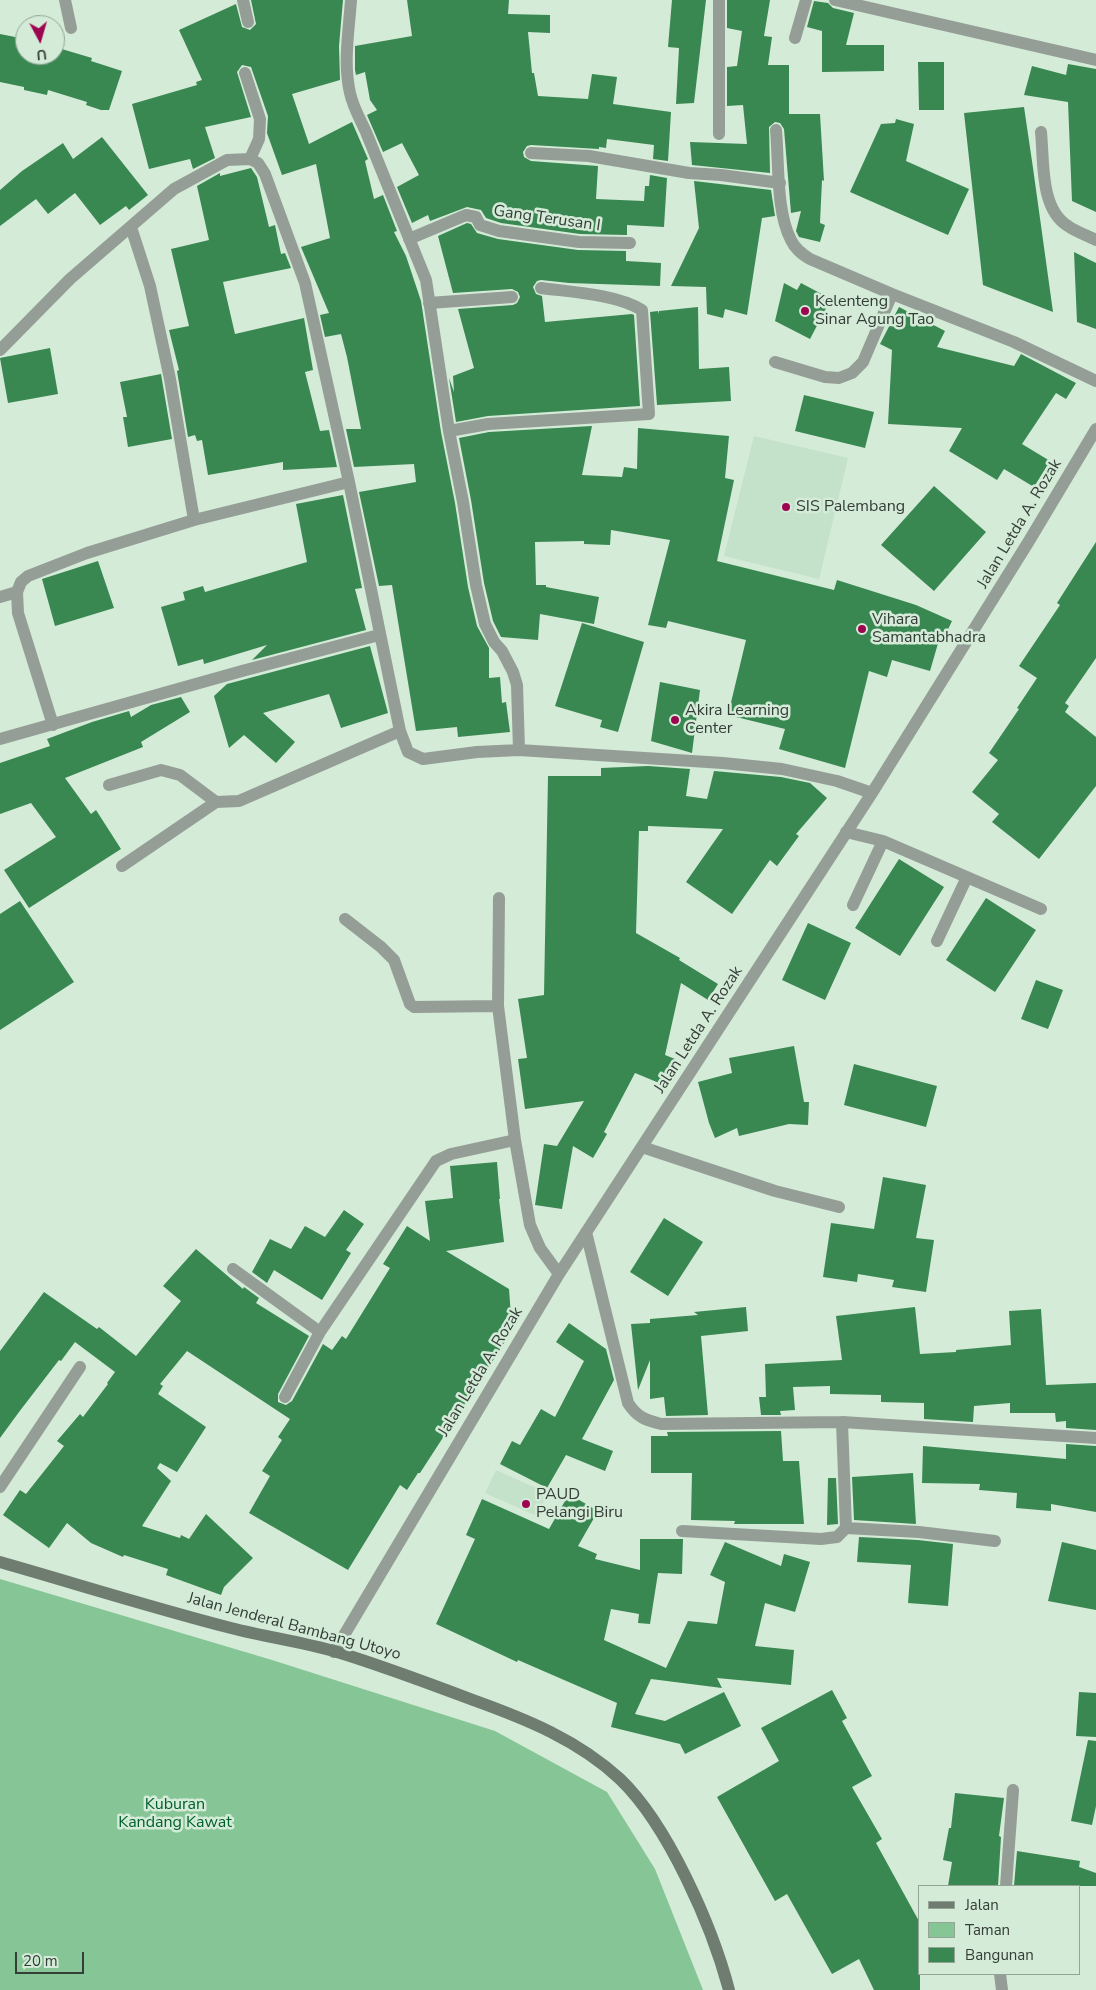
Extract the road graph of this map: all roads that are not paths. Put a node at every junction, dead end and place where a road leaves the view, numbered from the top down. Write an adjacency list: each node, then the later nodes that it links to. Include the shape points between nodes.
1 (65, 0): 8 (street)
2 (243, 0): 7 (street)
3 (350, 0): 19 (street, via 350,92)
4 (719, 0): 14 (street)
5 (806, 0): 9 (street)
6 (835, 0): 10 (street)
7 (248, 22)
8 (72, 28)
9 (795, 38)
10 (1096, 60)
11 (245, 73): 16 (street, via 260,119 259,139)
12 (776, 130): 17 (street)
13 (1041, 132): 20 (street, via 1047,198 1052,211 1068,226)
14 (719, 134)
15 (531, 153): 17 (street, via 589,156 689,173)
16 (250, 159): 18 (street, via 227,160 174,189); 32 (street, via 258,162 265,174 305,283)
17 (780, 183): 23 (street, via 782,211 791,241 799,252)
18 (132, 227): 26 (street, via 70,279); 33 (street, via 150,286 170,379)
19 (410, 239): 21 (street, Gang Terusan I, via 466,214 476,217 480,225 499,231 579,242); 25 (street, via 426,280)
20 (1096, 240)
21 (630, 243)
22 (541, 288): 30 (street, via 610,298 642,310 649,414 488,424)
23 (892, 294): 27 (street, via 863,362 852,373 839,378 825,377); 28 (street, via 1014,342)
24 (512, 297): 25 (street)
25 (429, 304): 30 (street)
26 (0, 350)
27 (775, 362)
28 (1096, 381)
29 (1096, 429): 31 (street, Jalan Letda A. Rozak)
30 (448, 431): 40 (street, via 486,624 517,685)
31 (1091, 450): 42 (street, Jalan Letda A. Rozak)
32 (350, 482): 33 (street); 36 (street)
33 (194, 520): 34 (street, via 87,553 28,576 21,582)
34 (18, 592): 35 (street); 37 (street, via 18,613)
35 (0, 597)
36 (379, 636): 37 (street); 38 (street)
37 (53, 725): 39 (street)
38 (400, 731): 40 (street, via 408,752 423,759); 43 (street, via 239,801)
39 (0, 740)
40 (518, 750): 42 (street, via 782,769 837,781)
41 (109, 785): 43 (street, via 161,770 180,775)
42 (872, 794): 44 (street, Jalan Letda A. Rozak)
43 (216, 802): 46 (street)
44 (846, 832): 45 (street); 55 (street, Jalan Letda A. Rozak)
45 (882, 841): 47 (street); 49 (street)
46 (122, 866)
47 (967, 877): 50 (street); 52 (street)
48 (499, 898): 53 (street)
49 (853, 905)
50 (1040, 909)
51 (345, 919): 53 (street, via 394,960 410,1004 414,1007)
52 (937, 941)
53 (498, 1006): 54 (street)
54 (515, 1140): 59 (street, via 530,1225 540,1248); 60 (street, via 451,1154 436,1162)
55 (642, 1147): 56 (street, via 775,1191); 57 (street, Jalan Letda A. Rozak)
56 (839, 1207)
57 (586, 1232): 59 (street, Jalan Letda A. Rozak); 63 (street, via 622,1384 635,1413 661,1424)
58 (233, 1269): 60 (street)
59 (559, 1274): 70 (street, Jalan Letda A. Rozak)
60 (320, 1332): 62 (street)
61 (80, 1367): 65 (street)
62 (285, 1397)
63 (842, 1422): 64 (street); 66 (street)
64 (1096, 1438)
65 (0, 1487)
66 (846, 1528): 67 (street, via 837,1537 821,1539); 68 (street)
67 (682, 1531)
68 (995, 1541)
69 (0, 1562): 70 (street, Jalan Jenderal Bambang Utoyo, via 230,1627)
70 (334, 1652): 74 (street, Jalan Jenderal Bambang Utoyo, via 392,1669 509,1713 572,1742 601,1762 622,1781 654,1821 677,1860 696,1900)
71 (1013, 1790): 72 (street)
72 (1006, 1885)
73 (1000, 1975): 75 (street)
74 (729, 1990)
75 (1002, 1990)

